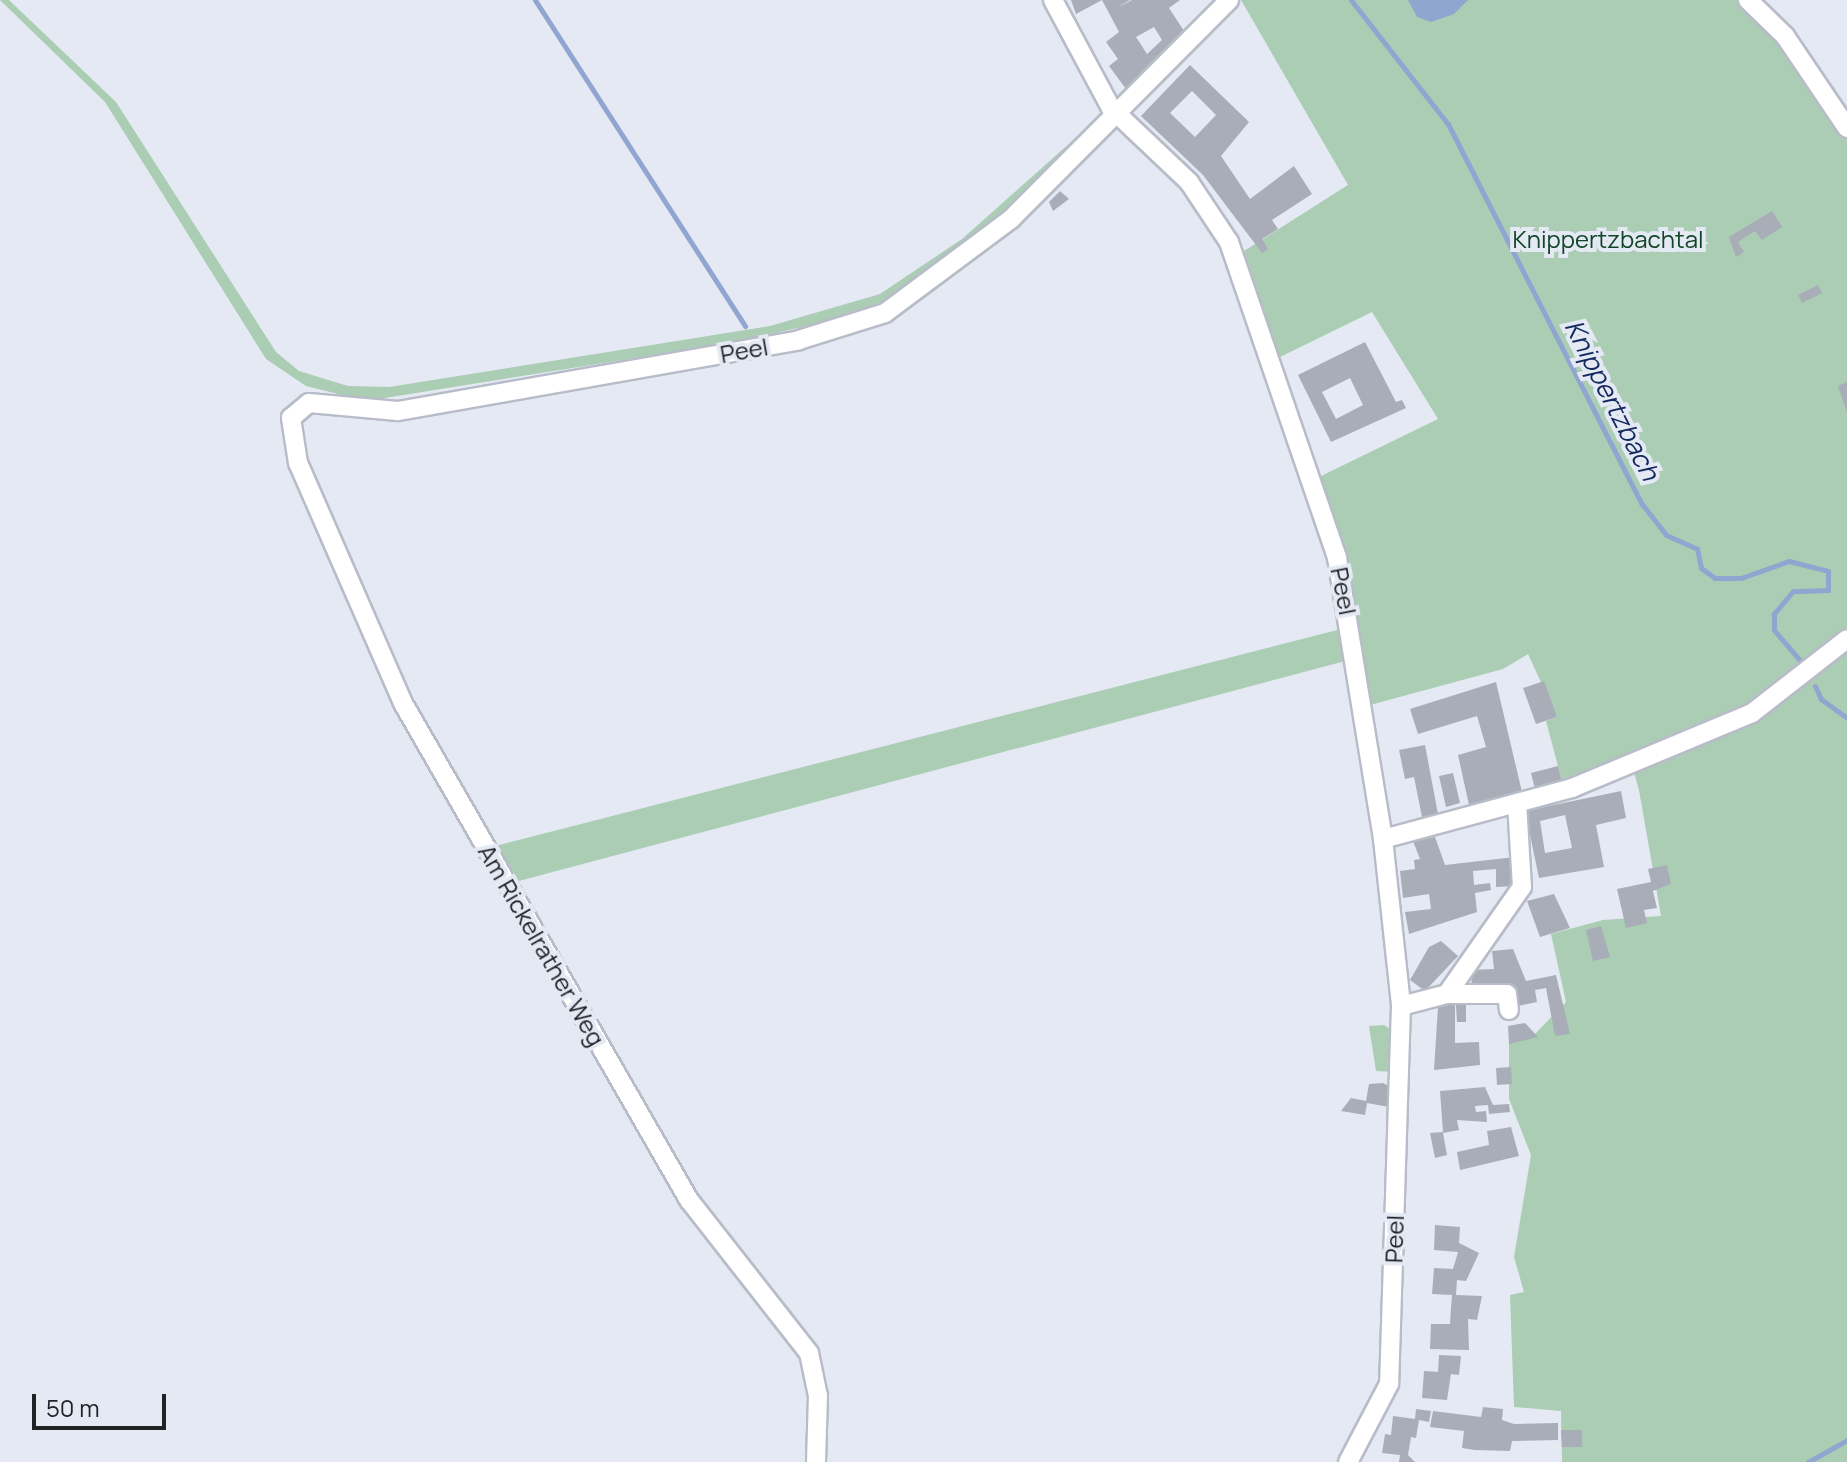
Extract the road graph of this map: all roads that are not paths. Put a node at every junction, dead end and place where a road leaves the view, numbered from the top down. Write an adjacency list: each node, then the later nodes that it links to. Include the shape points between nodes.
1 (1053, 0): 4 (street, Peel)
2 (1229, 0): 4 (street, Peel)
3 (1748, 0): 5 (street, via 1785,36)
4 (1118, 114): 6 (street, Peel, via 1011,219 927,287 841,330 398,411 314,402); 9 (street, Peel, via 1204,201 1250,291 1337,558)
5 (1847, 128)
6 (298, 409): 13 (street, Am Rickelrather Weg, via 290,425 298,463 403,703 689,1200 809,1353 818,1396)
7 (1847, 639): 8 (street, via 1752,713 1572,788)
8 (1517, 803): 9 (street); 10 (street, via 1522,887)
9 (1383, 839): 11 (street, Peel)
10 (1447, 994): 11 (street); 12 (street, via 1507,994)
11 (1401, 1006): 14 (street, Peel, via 1389,1384)
12 (1509, 1010)
13 (816, 1462)
14 (1348, 1462)

